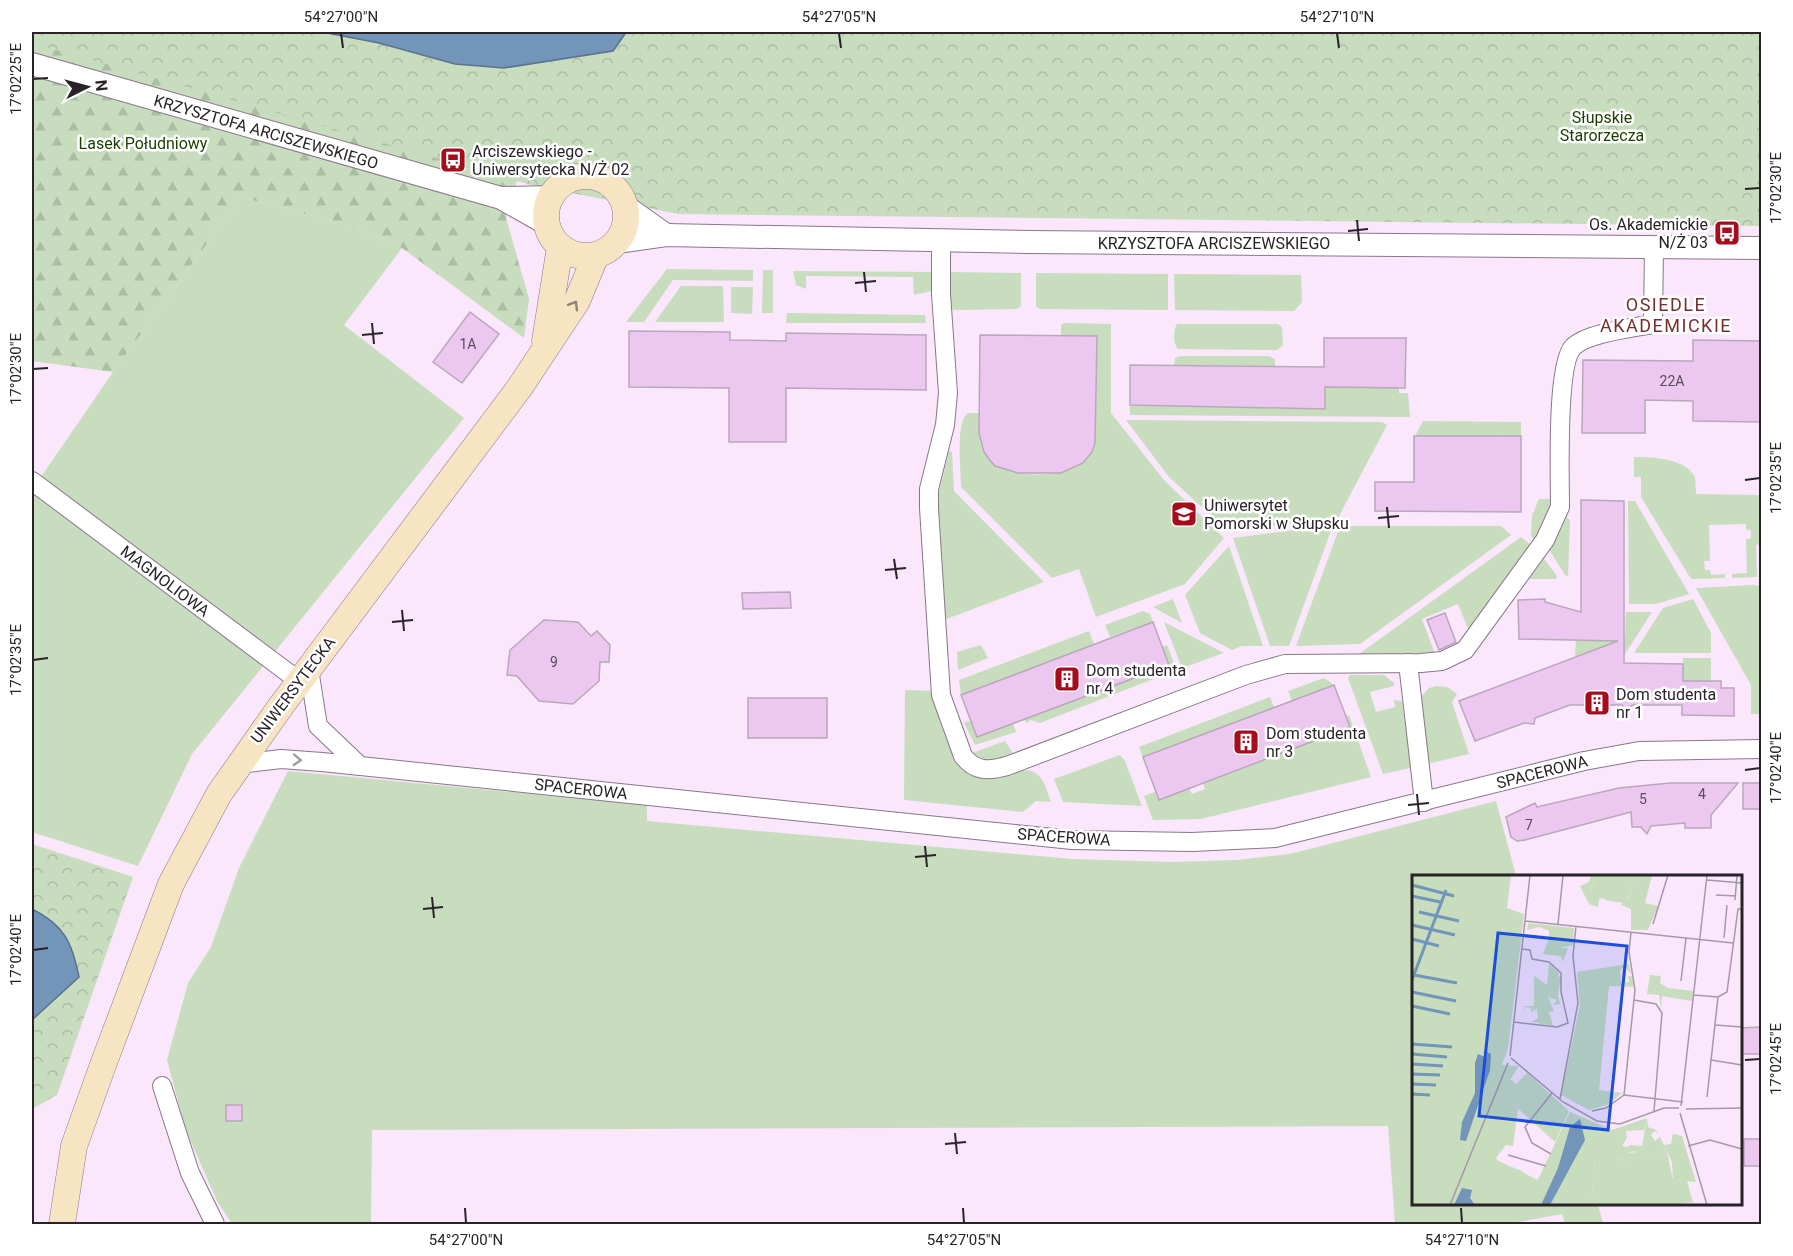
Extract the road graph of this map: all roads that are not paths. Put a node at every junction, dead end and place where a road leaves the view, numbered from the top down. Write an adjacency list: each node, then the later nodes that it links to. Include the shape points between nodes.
1 (32, 64): 3 (street, KRZYSZTOFA ARCISZEWSKIEGO)
2 (551, 197): 3 (street, KRZYSZTOFA ARCISZEWSKIEGO); 4 (main road, via 565,183 585,176 610,184); 5 (main road)
3 (501, 198): 5 (street, KRZYSZTOFA ARCISZEWSKIEGO)
4 (625, 206): 6 (street); 11 (main road, via 626,219)
5 (547, 224): 8 (main road)
6 (666, 235): 7 (street, KRZYSZTOFA ARCISZEWSKIEGO); 11 (street, KRZYSZTOFA ARCISZEWSKIEGO)
7 (941, 241): 9 (street, KRZYSZTOFA ARCISZEWSKIEGO); 14 (street, via 948,393 945,425 929,489 932,571 941,695 969,764 987,770 1007,766 1246,675 1285,664)
8 (560, 247): 11 (main road, via 571,253); 12 (main road, UNIWERSYTECKA)
9 (1653, 247): 10 (street, KRZYSZTOFA ARCISZEWSKIEGO); 14 (street, via 1653,324 1590,338 1574,346 1568,355 1562,384 1560,507 1549,535 1465,650 1442,661)
10 (1761, 248)
11 (606, 249): 12 (main road, UNIWERSYTECKA, one-way to 11)
12 (544, 351): 15 (main road, UNIWERSYTECKA)
13 (32, 481): 15 (street, MAGNOLIOWA)
14 (1408, 663): 19 (street)
15 (304, 675): 17 (main road, UNIWERSYTECKA); 18 (street, via 318,726)
16 (1761, 748): 19 (street, SPACEROWA, via 1639,750)
17 (238, 764): 18 (street, SPACEROWA, one-way to 18, via 281,759); 21 (main road, UNIWERSYTECKA, via 171,884 74,1146)
18 (360, 766): 19 (street, SPACEROWA, via 1092,841 1275,838)
19 (1424, 802)
20 (162, 1086): 22 (street, via 190,1173)
21 (62, 1224)
22 (215, 1224)

